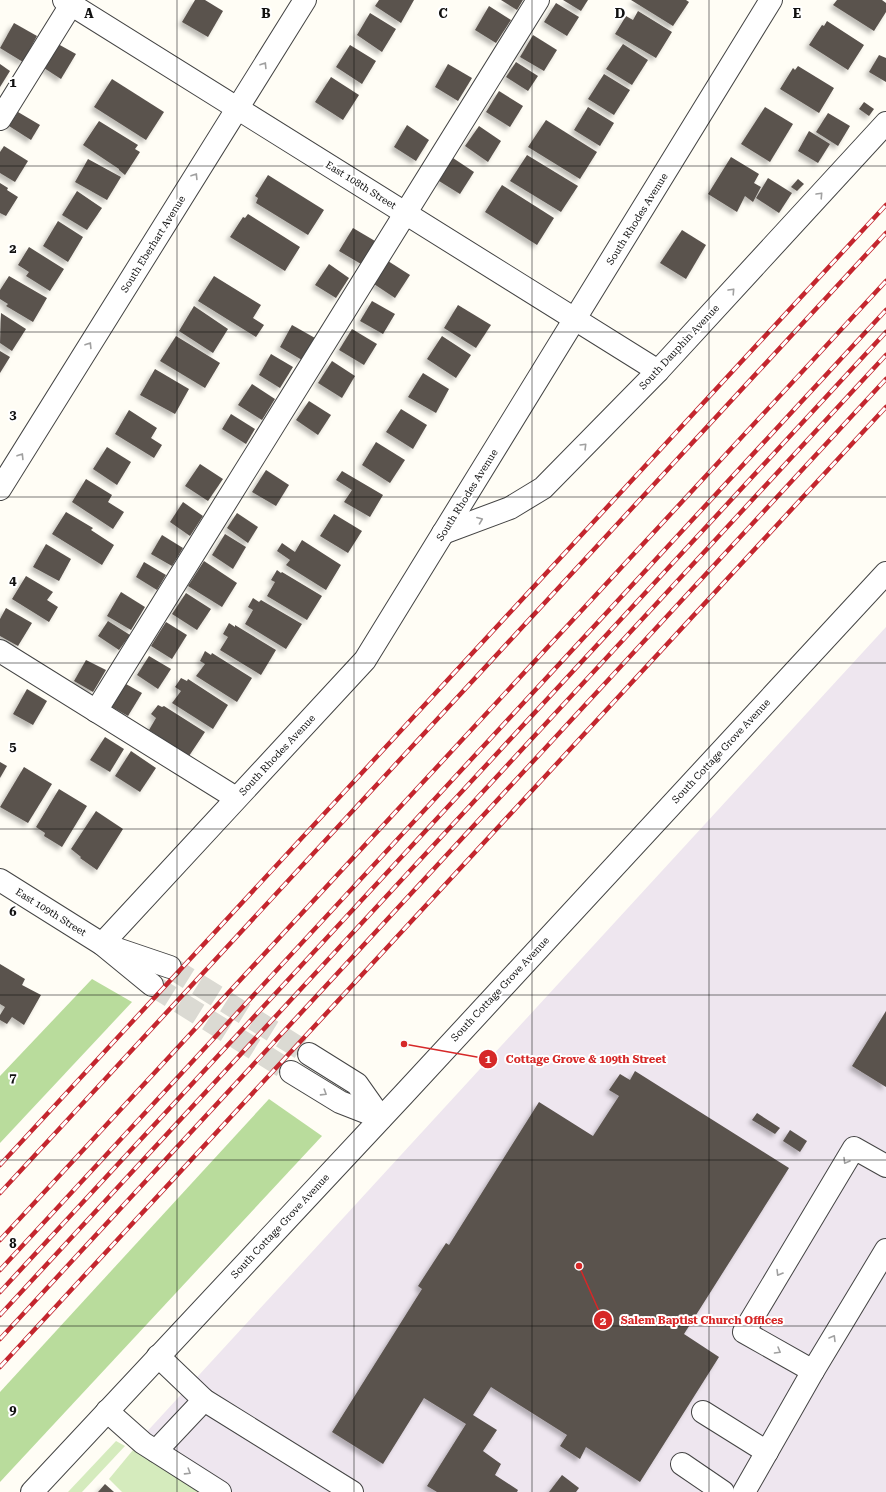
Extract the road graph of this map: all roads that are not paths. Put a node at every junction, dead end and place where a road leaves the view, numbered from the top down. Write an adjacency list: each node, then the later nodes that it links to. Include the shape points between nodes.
1 (305, 0): 5 (street, South Eberhart Avenue, one-way to 1)
2 (538, 0): 8 (street)
3 (771, 0): 9 (street, South Rhodes Avenue)
4 (70, 2): 5 (street, East 108th Street); 6 (street)
5 (238, 108): 8 (street, East 108th Street); 11 (street, South Eberhart Avenue, one-way to 5)
6 (0, 119)
7 (886, 123): 10 (street, South Dauphin Avenue, one-way to 7)
8 (404, 212): 9 (street, East 108th Street); 15 (street)
9 (576, 319): 10 (street, East 108th Street); 12 (street, South Rhodes Avenue)
10 (658, 371): 12 (street, South Dauphin Avenue, one-way to 10, via 510,508 543,488)
11 (0, 489)
12 (444, 533): 16 (street, South Rhodes Avenue, via 365,660)
13 (886, 572): 23 (street, South Cottage Grove Avenue)
14 (0, 651): 15 (street)
15 (96, 711): 16 (street)
16 (236, 798): 18 (street, South Rhodes Avenue)
17 (0, 880): 18 (street, East 109th Street)
18 (102, 944): 19 (street, East 109th Street); 20 (street, East 109th Street)
19 (170, 967)
20 (152, 985)
21 (309, 1054): 23 (street, via 357,1084)
22 (291, 1072): 23 (street, one-way to 23, via 340,1102)
23 (381, 1118): 26 (street, South Cottage Grove Avenue)
24 (886, 1166): 27 (street, one-way to 27, via 854,1148 744,1332)
25 (886, 1250): 27 (street, one-way to 25)
26 (158, 1356): 28 (street); 29 (street, South Cottage Grove Avenue)
27 (813, 1371): 32 (street)
28 (204, 1400): 31 (street); 36 (street)
29 (107, 1411): 31 (street, via 143,1443); 34 (street, South Cottage Grove Avenue)
30 (702, 1412): 32 (street)
31 (156, 1451): 35 (street, one-way to 35)
32 (767, 1452): 38 (street)
33 (682, 1464): 37 (street)
34 (32, 1492)
35 (220, 1492)
36 (352, 1492)
37 (723, 1492)
38 (744, 1492)

